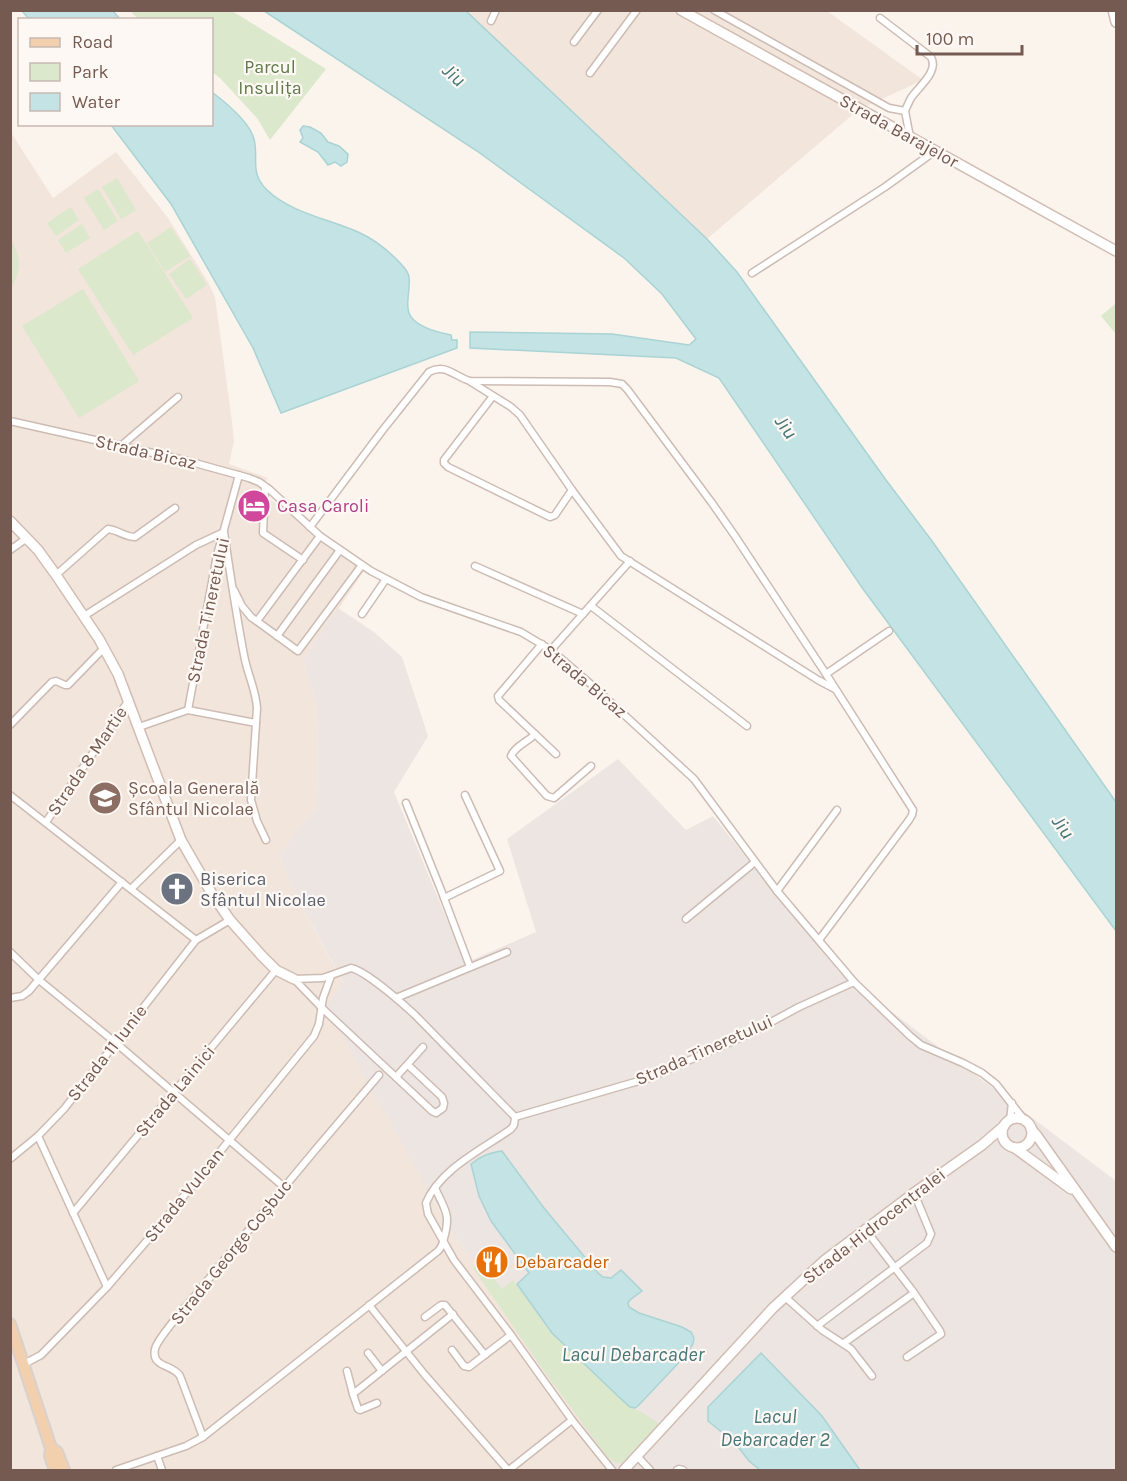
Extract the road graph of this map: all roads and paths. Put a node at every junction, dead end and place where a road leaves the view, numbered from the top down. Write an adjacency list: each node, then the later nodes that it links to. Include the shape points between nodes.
1 (496, 10): 8 (street)
2 (598, 10): 10 (street)
3 (637, 10): 11 (street)
4 (681, 10): 13 (street, Strada Barajelor)
5 (714, 10): 12 (street, via 889,108)
6 (1113, 10): 9 (street)
7 (880, 18): 12 (street, via 934,63)
8 (491, 21)
9 (1116, 22)
10 (574, 42)
11 (590, 73)
12 (905, 111): 13 (street)
13 (910, 137): 14 (street, Strada Barajelor)
14 (935, 151): 15 (street, Strada Barajelor); 16 (street)
15 (1116, 251)
16 (752, 273)
17 (470, 381): 18 (street); 27 (street, via 441,368 429,372); 50 (street, via 622,384 712,502)
18 (493, 396): 24 (street, via 520,415); 24 (street, via 444,463 550,517)
19 (178, 398): 21 (street)
20 (10, 421): 21 (street, Strada Bicaz)
21 (122, 445): 22 (street, Strada Bicaz)
22 (239, 475): 23 (street, Strada Bicaz); 28 (street, Strada Tineretului)
23 (266, 487): 27 (street, Strada Bicaz); 33 (street, via 263,533)
24 (572, 490): 34 (street, via 617,552)
25 (175, 508): 37 (street, via 135,537 108,529)
26 (10, 521): 30 (street)
27 (310, 527): 29 (street, Strada Bicaz)
28 (224, 532): 39 (street); 43 (street, via 196,545); 53 (street, Strada Tineretului)
29 (320, 536): 32 (street, Strada Bicaz); 33 (street)
30 (27, 538): 31 (street); 37 (street)
31 (10, 550)
32 (340, 550): 35 (street, Strada Bicaz); 46 (street)
33 (303, 560): 44 (street)
34 (630, 561): 40 (street); 51 (street)
35 (362, 565): 38 (street, Strada Bicaz); 46 (street, via 298,651)
36 (475, 566): 42 (street)
37 (56, 575): 43 (street)
38 (386, 579): 41 (street); 47 (street, Strada Bicaz, via 421,597 521,632)
39 (231, 585): 44 (street, via 247,613); 54 (street, via 256,700)
40 (591, 606): 42 (street); 56 (street)
41 (362, 614)
42 (583, 614): 49 (street)
43 (84, 616): 48 (street)
44 (257, 621): 46 (street)
45 (889, 631): 50 (street)
46 (277, 636)
47 (542, 644): 49 (street, Strada Bicaz); 58 (street, via 498,696)
48 (104, 648): 52 (street); 55 (street, via 68,685 52,682)
49 (551, 650): 68 (street, Strada Bicaz, via 685,769)
50 (826, 674): 51 (street)
51 (836, 689): 76 (street, via 913,810)
52 (129, 699): 57 (street); 65 (street, Strada 8 Martie)
53 (188, 710): 54 (street); 57 (street)
54 (256, 723): 67 (street, via 250,800)
55 (10, 725)
56 (747, 726)
57 (139, 727): 66 (street)
58 (535, 734): 59 (street); 60 (street, via 511,756 548,796 554,798)
59 (556, 754)
60 (591, 766)
61 (10, 795): 65 (street)
62 (465, 795): 72 (street, via 500,871)
63 (406, 803): 72 (street)
64 (837, 810): 71 (street)
65 (46, 822): 69 (street)
66 (181, 840): 70 (street); 74 (street)
67 (266, 840)
68 (755, 862): 71 (street, Strada Bicaz); 73 (street)
69 (122, 882): 70 (street); 83 (street)
70 (131, 889): 75 (street)
71 (777, 891): 76 (street, Strada Bicaz)
72 (444, 898): 79 (street)
73 (686, 919)
74 (230, 920): 75 (street, Strada 11 Iunie); 80 (street)
75 (196, 940): 88 (street, Strada 11 Iunie)
76 (819, 940): 84 (street, Strada Bicaz)
77 (10, 952): 83 (street)
78 (507, 952): 79 (street)
79 (470, 967): 86 (street)
80 (276, 970): 82 (street); 93 (street, Strada Lainici)
81 (331, 976): 82 (street); 86 (street, via 354,968); 87 (street, Strada Vulcan)
82 (294, 979): 87 (street)
83 (39, 981): 85 (street, via 22,996); 88 (street)
84 (854, 982): 94 (street, Strada Bicaz, via 921,1045 982,1073); 95 (street, Strada Tineretului, via 649,1078)
85 (10, 998)
86 (396, 998): 95 (street)
87 (322, 1008): 92 (street); 99 (street, Strada Vulcan, via 314,1036)
88 (116, 1043): 93 (street); 98 (street, Strada 11 Iunie)
89 (423, 1047): 90 (street)
90 (408, 1065): 92 (street); 92 (street, via 442,1097 440,1111 432,1111)
91 (379, 1075): 103 (street, Strada George Coșbuc)
92 (396, 1077)
93 (173, 1092): 99 (street); 107 (street, Strada Lainici)
94 (1012, 1102): 96 (street); 97 (street, Strada Bicaz)
95 (515, 1117): 104 (street, via 511,1129 453,1169)
96 (1007, 1123): 97 (street, via 1018,1119); 100 (street, Strada Hidrocentralei); 101 (street, via 1002,1130 1003,1138)
97 (1028, 1126): 101 (street, via 1031,1137 1026,1144 1019,1148); 106 (street)
98 (38, 1136): 102 (street, Strada 11 Iunie); 107 (street)
99 (229, 1140): 103 (street); 112 (street, Strada Vulcan)
100 (982, 1144): 101 (street); 105 (street, Strada Hidrocentralei)
101 (1011, 1146): 106 (street)
102 (10, 1159)
103 (284, 1187): 134 (street, Strada George Coșbuc, via 155,1348 159,1363 178,1371)
104 (435, 1188): 109 (street, via 447,1215); 109 (street, via 426,1208)
105 (914, 1193): 108 (street, Strada Hidrocentralei); 111 (street, via 930,1238)
106 (1079, 1195): 110 (street)
107 (73, 1213): 112 (street)
108 (865, 1229): 111 (street); 114 (street, Strada Hidrocentralei)
109 (444, 1240): 115 (street, via 438,1251); 120 (street, via 454,1260)
110 (1116, 1248)
111 (895, 1268): 113 (street); 119 (street)
112 (107, 1287): 127 (street, Strada Vulcan, via 41,1355)
113 (914, 1293): 121 (street); 126 (street, via 941,1334)
114 (785, 1297): 119 (street); 137 (street, Strada Hidrocentralei)
115 (369, 1305): 123 (street); 134 (street)
116 (453, 1314): 117 (street, via 443,1304); 123 (street); 125 (street)
117 (425, 1317)
118 (10, 1324): 127 (main road)
119 (817, 1326): 121 (street)
120 (511, 1335): 125 (street); 133 (street)
121 (844, 1343): 130 (street)
122 (452, 1350): 125 (street, via 467,1367)
123 (406, 1352): 129 (street); 142 (street)
124 (368, 1353): 129 (street)
125 (485, 1355)
126 (907, 1357)
127 (24, 1364): 135 (main road)
128 (347, 1371): 131 (street)
129 (382, 1371): 131 (street)
130 (872, 1376)
131 (353, 1395): 132 (street, via 360,1410)
132 (377, 1403)
133 (572, 1420): 142 (street); 143 (street)
134 (203, 1437): 136 (street)
135 (51, 1448): 138 (main road); 139 (main road, via 57,1452)
136 (157, 1456): 140 (street); 141 (street)
137 (637, 1456): 144 (street, Strada Hidrocentralei); 145 (street)
138 (55, 1470)
139 (64, 1470)
140 (116, 1470)
141 (162, 1470)
142 (508, 1470)
143 (612, 1470)
144 (624, 1470)
145 (650, 1470)
146 (677, 1470): 147 (street)
147 (683, 1470)

